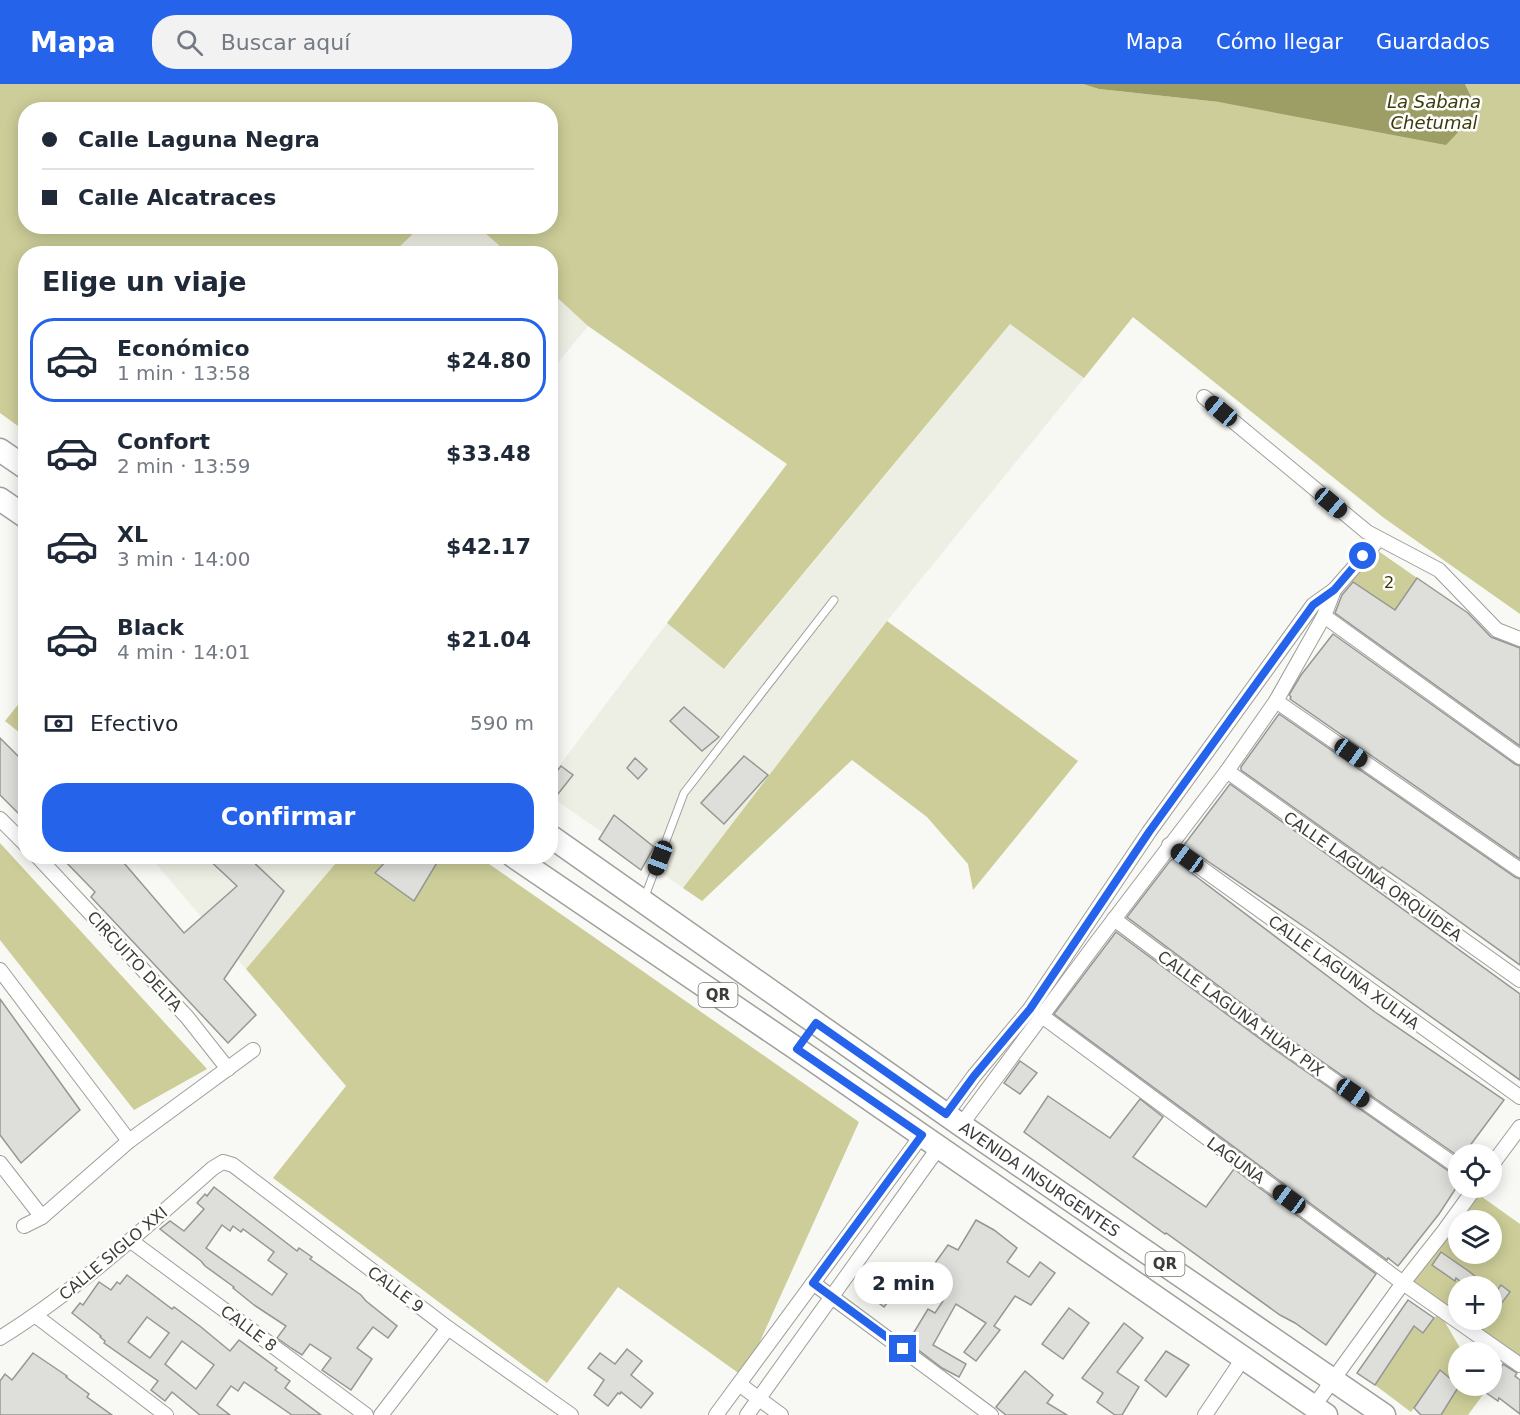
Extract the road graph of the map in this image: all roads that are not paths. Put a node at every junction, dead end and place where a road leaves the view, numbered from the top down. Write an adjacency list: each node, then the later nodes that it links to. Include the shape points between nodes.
1 (1204, 397): 6 (street)
2 (0, 450): 3 (main road)
3 (18, 462)
4 (0, 499): 5 (main road)
5 (18, 511)
6 (1378, 540): 7 (street); 10 (street, via 1439,570 1497,630)
7 (1334, 590): 9 (street); 32 (street, via 1313,605 1149,832 1030,1009 974,1076)
8 (834, 600): 21 (lane, via 684,794)
9 (1324, 616): 11 (street); 12 (street)
10 (1520, 639)
11 (1276, 701): 13 (street); 20 (street)
12 (1520, 757)
13 (1227, 771): 17 (street); 25 (street, CALLE LAGUNA ORQUÍDEA)
14 (0, 819): 15 (street)
15 (18, 837)
16 (558, 843): 21 (main road, AVENIDA INSURGENTES / QR)
17 (1169, 845): 22 (street); 31 (street, CALLE LAGUNA XULHA)
18 (44, 864): 30 (street, CIRCUITO DELTA, via 187,1017)
19 (525, 864): 23 (main road, AVENIDA INSURGENTES / QR)
20 (1520, 870)
21 (643, 902): 23 (main road); 27 (main road, AVENIDA INSURGENTES / QR)
22 (1114, 919): 26 (street); 37 (street, CALLE LAGUNA HUAY PIX, via 1276,1040)
23 (623, 931): 28 (main road, AVENIDA INSURGENTES / QR)
24 (0, 970): 34 (street)
25 (1520, 980)
26 (1042, 1016): 32 (street); 45 (street, LAGUNA)
27 (816, 1023): 28 (main road); 32 (main road, AVENIDA INSURGENTES / QR)
28 (797, 1049): 35 (main road, AVENIDA INSURGENTES / QR)
29 (254, 1050): 30 (street)
30 (228, 1070): 34 (street)
31 (1520, 1097)
32 (954, 1119): 52 (main road, AVENIDA INSURGENTES / QR)
33 (1520, 1127): 36 (street)
34 (129, 1141): 41 (street)
35 (931, 1141): 44 (street); 46 (street); 50 (main road, AVENIDA INSURGENTES / QR)
36 (1502, 1151)
37 (1448, 1160)
38 (223, 1162): 43 (street, CALLE SIGLO XXI); 48 (street, CALLE 9)
39 (0, 1163): 41 (street)
40 (1468, 1198): 45 (street)
41 (42, 1218): 42 (street)
42 (24, 1226)
43 (131, 1241): 47 (street, CALLE SIGLO XXI); 57 (street, CALLE 8)
44 (813, 1283): 46 (street); 53 (street)
45 (1403, 1283): 51 (street, LAGUNA); 52 (street)
46 (832, 1296): 54 (street); 63 (street)
47 (36, 1316): 49 (street, CALLE SIGLO XXI); 56 (street)
48 (448, 1328): 58 (street); 59 (street, CALLE 9)
49 (0, 1338)
50 (1244, 1357): 55 (main road, AVENIDA INSURGENTES / QR); 64 (street)
51 (1520, 1365)
52 (1334, 1379): 55 (street); 65 (main road, AVENIDA INSURGENTES / QR)
53 (739, 1384): 54 (street); 60 (street)
54 (758, 1399): 61 (street); 62 (street)
55 (1320, 1411)
56 (166, 1415)
57 (366, 1415)
58 (381, 1415)
59 (571, 1415)
60 (716, 1415)
61 (747, 1415)
62 (781, 1415)
63 (991, 1415)
64 (1205, 1415)
65 (1384, 1415)

